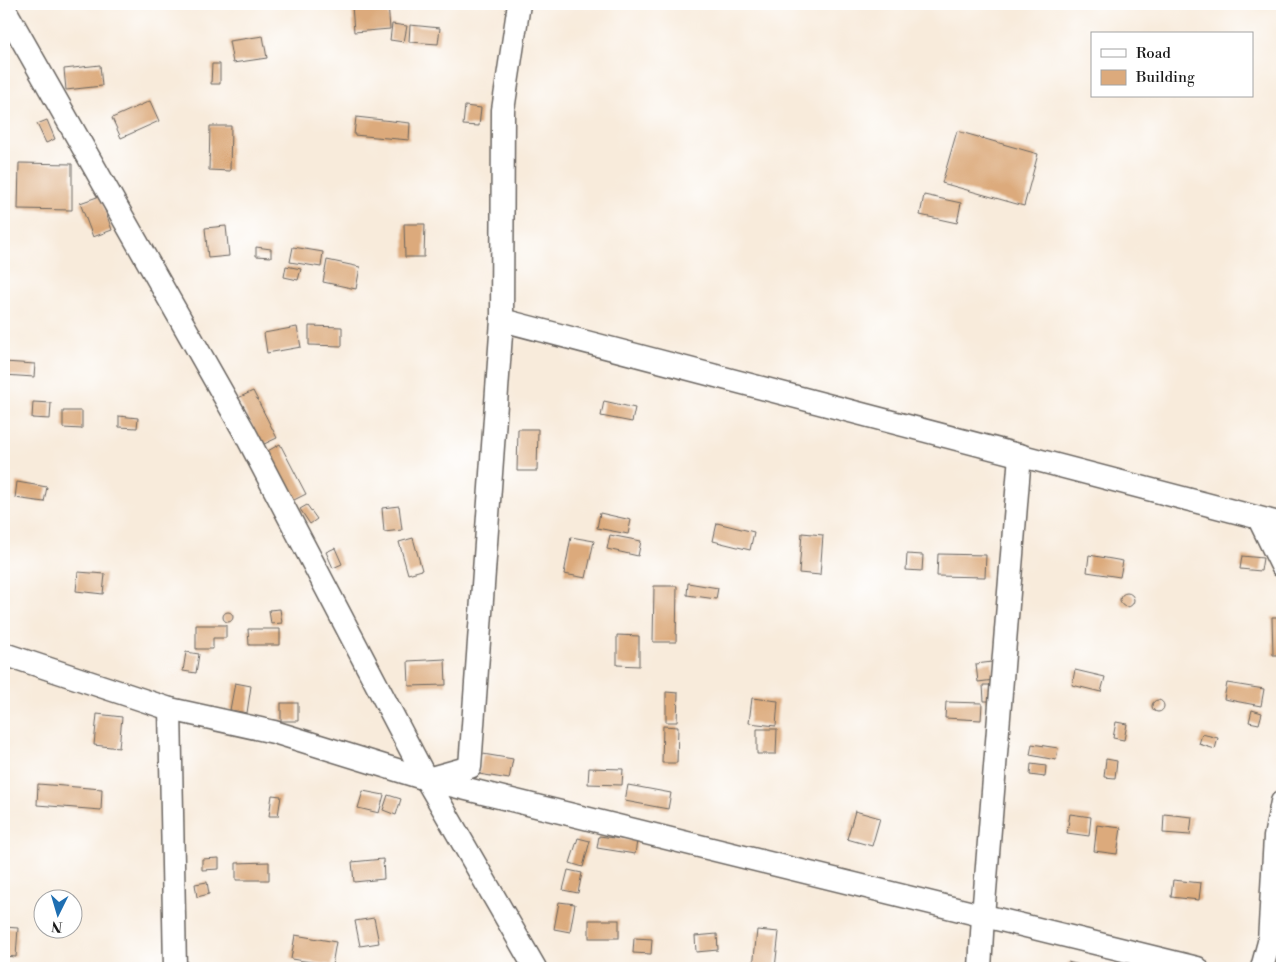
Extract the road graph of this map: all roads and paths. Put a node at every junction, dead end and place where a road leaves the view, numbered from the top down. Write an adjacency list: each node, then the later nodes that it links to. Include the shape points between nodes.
1 (519, 4): 3 (street, via 503,110)
2 (4, 8): 10 (street, via 245,433)
3 (502, 320): 4 (street); 10 (street, via 470,767)
4 (1020, 455): 5 (street); 12 (street)
5 (1259, 519): 6 (street); 7 (street)
6 (1282, 524)
7 (1282, 566)
8 (4, 654): 9 (street)
9 (170, 709): 10 (street, via 274,732); 13 (street)
10 (426, 779): 12 (street); 14 (street)
11 (1282, 802): 17 (street, via 1275,837 1268,942)
12 (983, 916): 15 (street); 16 (street)
13 (175, 968)
14 (535, 968)
15 (980, 968)
16 (1197, 968)
17 (1262, 968)

